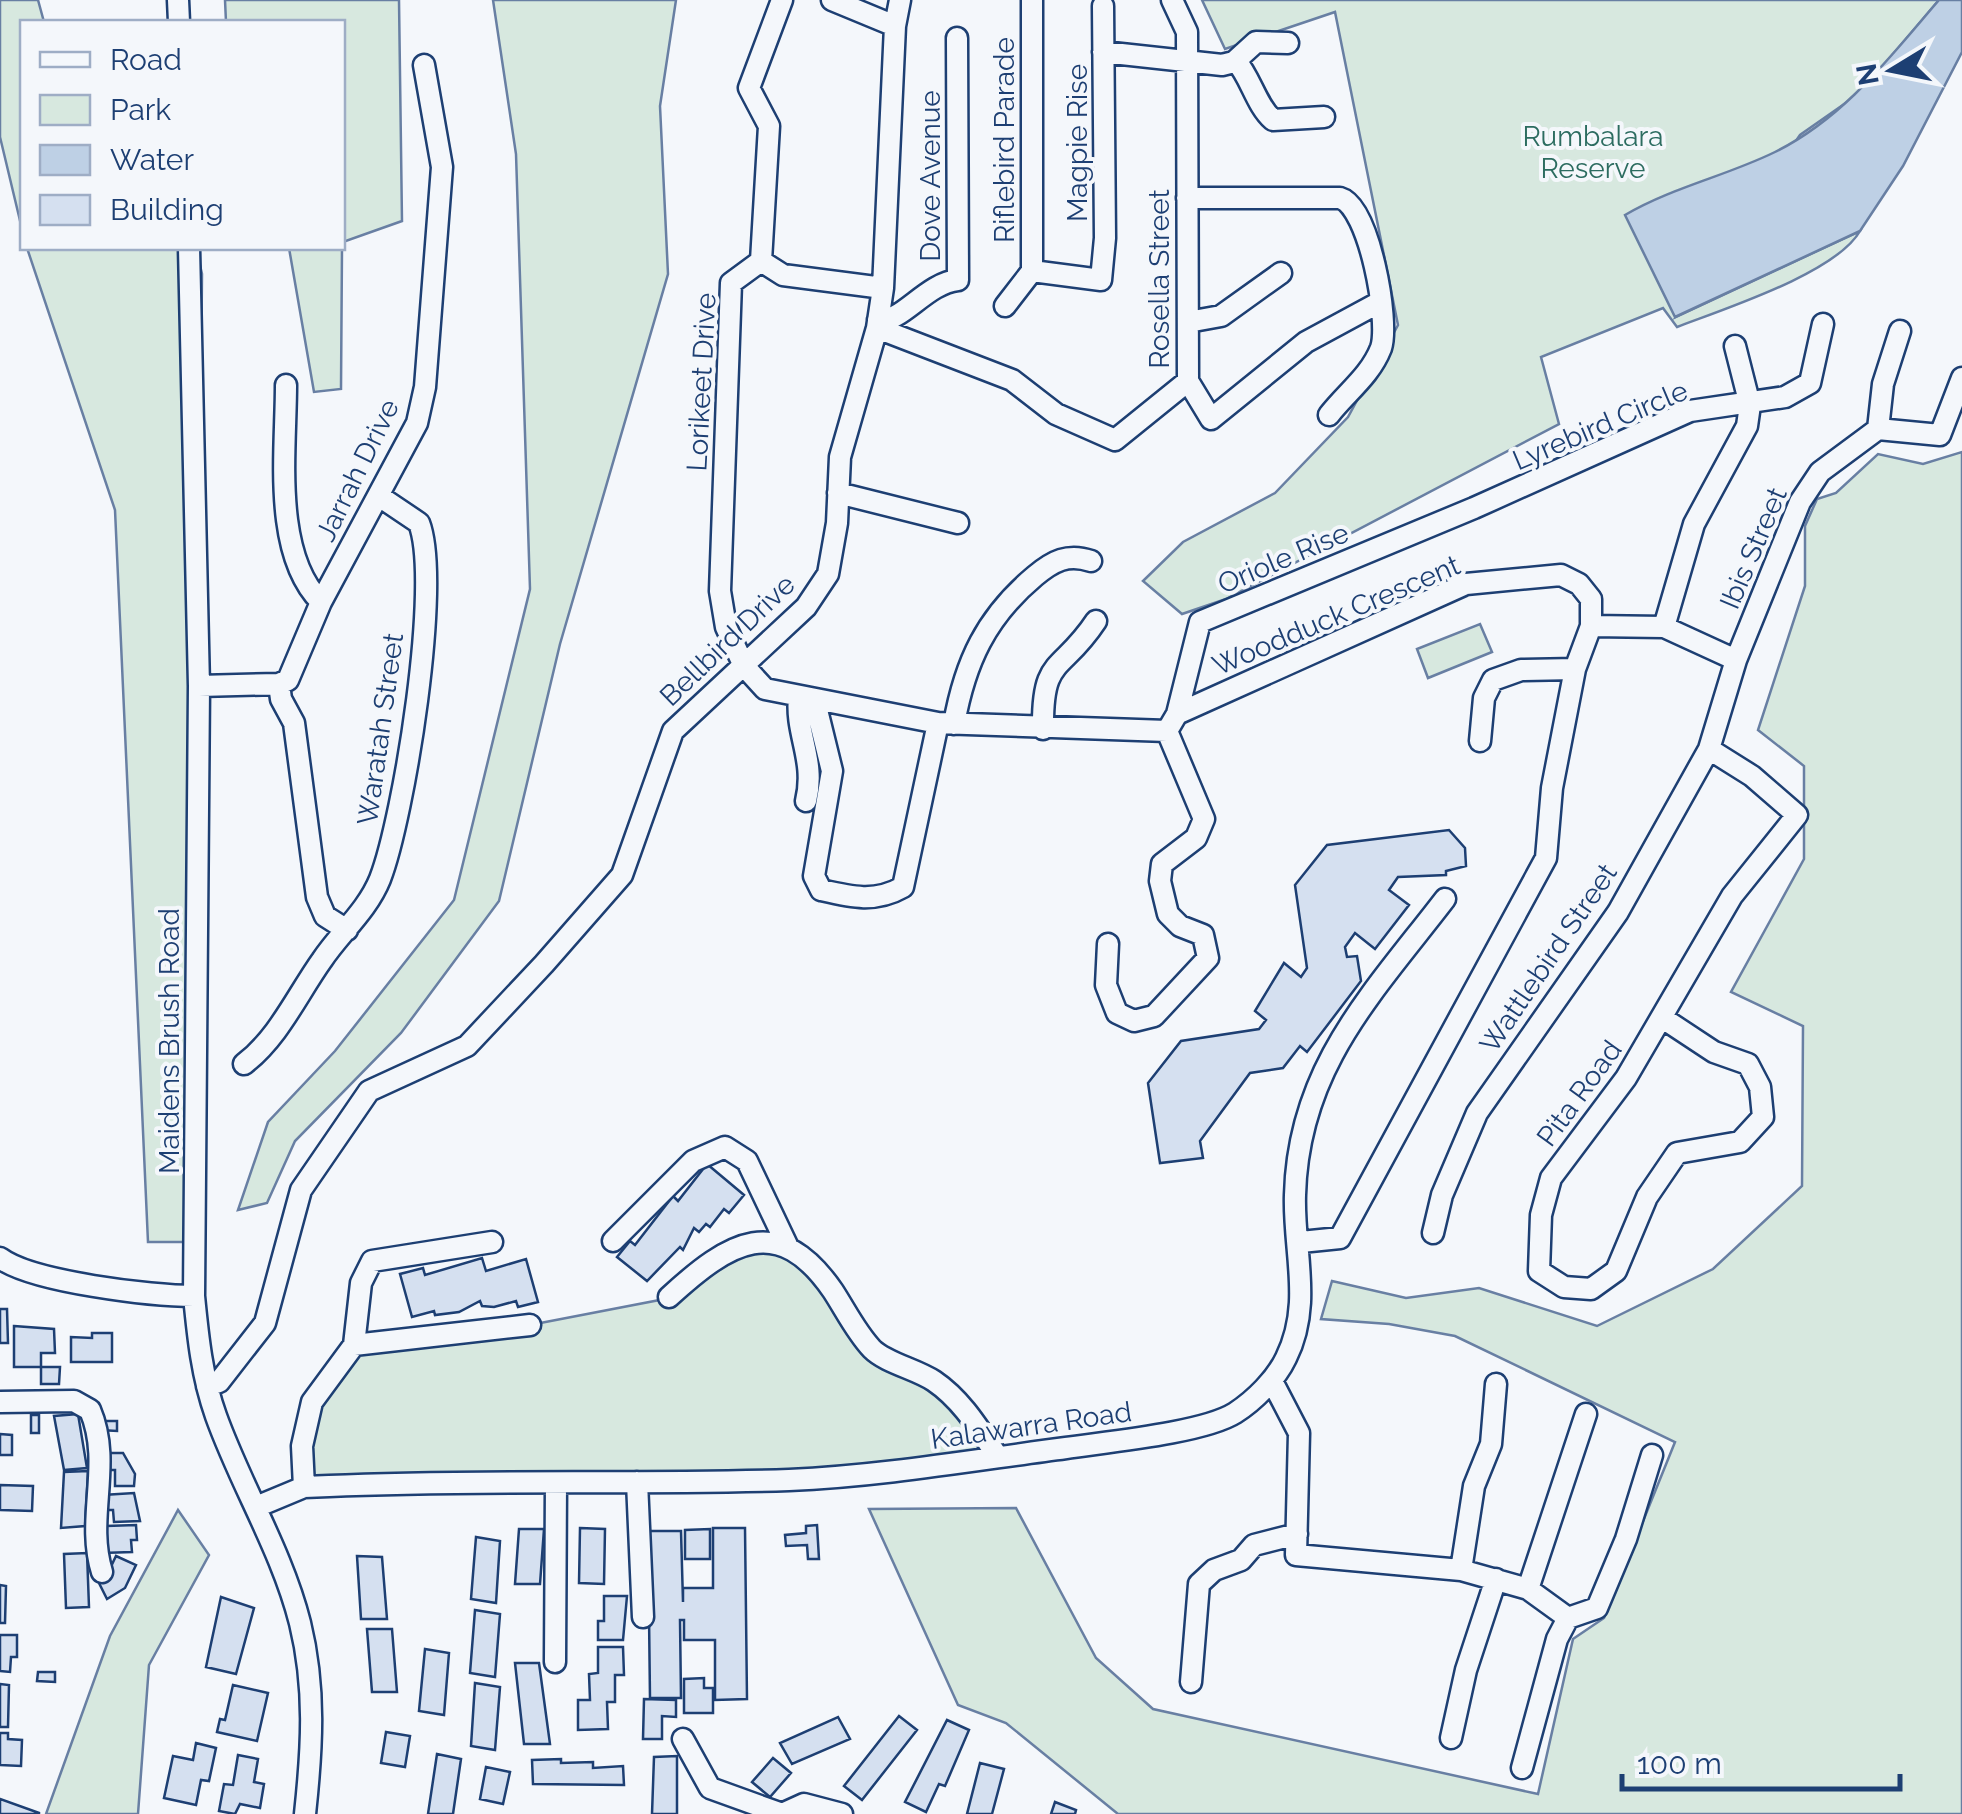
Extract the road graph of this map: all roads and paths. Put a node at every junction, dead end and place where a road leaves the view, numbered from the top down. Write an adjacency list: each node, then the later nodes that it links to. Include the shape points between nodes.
1 (782, 0): 17 (street, via 749,88 768,126)
2 (832, 0): 7 (street)
3 (900, 0): 7 (street, Bellbird Drive)
4 (1032, 0): 18 (street, Riflebird Parade)
5 (1172, 0): 11 (street, Rosella Street, via 1186,32)
6 (1103, 6): 10 (street, Magpie Rise)
7 (895, 26): 21 (street, Bellbird Drive)
8 (957, 38): 25 (street, Dove Avenue, via 958,280 942,281)
9 (1288, 43): 12 (street, via 1256,42)
10 (1103, 52): 11 (street); 20 (street, Magpie Rise)
11 (1185, 58): 12 (street, via 1197,65); 15 (street, Rosella Street)
12 (1236, 60): 14 (street, via 1273,120)
13 (424, 65): 36 (street, Jarrah Drive, via 442,166 425,387 417,422)
14 (1324, 116)
15 (1187, 198): 22 (street, via 1346,200 1363,224); 24 (street, Rosella Street)
16 (189, 250): 48 (street, Maidens Brush Road)
17 (761, 260): 21 (street, via 783,275); 45 (street, Lorikeet Drive, via 731,284 720,591 726,627)
18 (1032, 272): 20 (street, Riflebird Parade); 23 (street)
19 (1281, 274): 24 (street, via 1221,316)
20 (1101, 280)
21 (883, 288): 25 (street, Bellbird Drive)
22 (1380, 302): 30 (street, via 1306,342 1212,419); 33 (street, via 1384,334 1376,357)
23 (1004, 306)
24 (1188, 322): 30 (street, Rosella Street)
25 (878, 324): 30 (street, Rosella Street, via 1012,380 1056,414 1115,440); 35 (street, Bellbird Drive, via 840,457)
26 (1823, 324): 32 (street, Lyrebird Circle, via 1810,383)
27 (1900, 331): 34 (street)
28 (1735, 346): 32 (street)
29 (1962, 378): 34 (street, via 1940,435)
30 (1188, 381)
31 (286, 385): 40 (street, via 289,546 306,587)
32 (1750, 405): 37 (street, Lyrebird Circle, via 1690,411); 43 (street, via 1747,426 1694,524)
33 (1329, 415)
34 (1878, 429): 44 (street, Ibis Street, via 1820,472 1800,502)
35 (838, 493): 38 (street); 45 (street, Bellbird Drive, via 828,574 806,607)
36 (379, 496): 40 (street, Jarrah Drive); 57 (street, Waratah Street, via 411,514 422,530 419,677 399,820 379,883)
37 (1474, 508): 50 (street, Oriole Rise, via 1200,622)
38 (958, 524)
39 (1091, 561): 51 (street, via 1078,556 1051,563 1002,606 974,650)
40 (321, 602): 47 (street, Jarrah Drive, via 292,672)
41 (1096, 621): 52 (street, via 1048,675)
42 (1590, 626): 43 (street); 46 (street); 50 (street, Woodduck Crescent, via 1590,600 1561,575 1466,584)
43 (1664, 627): 44 (street)
44 (1736, 660): 54 (street, Wattlebird Street)
45 (744, 666): 49 (street, Woodduck Crescent, via 764,689); 73 (street, Bellbird Drive, via 673,731 622,874 544,964 467,1046 369,1090 300,1190 265,1323 219,1382)
46 (1575, 669): 53 (street, via 1521,670 1492,680); 64 (street, via 1546,858 1340,1238)
47 (279, 684): 48 (street); 57 (street, via 294,722 318,897 325,916)
48 (199, 686): 67 (street, Maidens Brush Road)
49 (807, 700): 51 (street, Woodduck Crescent); 51 (street, via 832,770 814,876 821,890 871,900 903,887); 55 (street, via 797,716 808,748)
50 (1172, 723): 52 (street, Woodduck Crescent); 58 (street, via 1204,819 1196,838 1162,864 1164,903 1172,920 1205,938 1208,958 1154,1016 1134,1021 1117,1013 1108,992)
51 (946, 724): 52 (street, Woodduck Crescent)
52 (1043, 729)
53 (1480, 741)
54 (1709, 748): 59 (street, Pita Road, via 1797,815 1732,896); 61 (street, Wattlebird Street, via 1618,912 1476,1113)
55 (806, 801)
56 (1445, 900): 64 (street, Kalawarra Road, via 1338,1038 1304,1118 1294,1196)
57 (346, 930): 60 (street, Waratah Street, via 264,1049)
58 (1108, 944)
59 (1664, 1018): 59 (street, Pita Road, via 1714,1052 1748,1064 1760,1087 1762,1117 1740,1142 1677,1153 1647,1197 1616,1271 1591,1289 1564,1287 1539,1271 1541,1215 1551,1178)
60 (244, 1064)
61 (1433, 1233)
62 (613, 1240): 65 (street, via 693,1161 725,1147 747,1161)
63 (492, 1242): 70 (street, via 372,1261 361,1283)
64 (1301, 1242): 71 (street, Kalawarra Road, via 1300,1306 1288,1356)
65 (786, 1245): 68 (street, via 744,1244); 77 (street, via 832,1290 875,1352 958,1400)
66 (0, 1258): 67 (street, via 23,1272)
67 (194, 1296): 73 (street, Maidens Brush Road)
68 (669, 1296)
69 (530, 1325): 70 (street)
70 (354, 1345): 80 (street, via 312,1402 302,1446)
71 (1272, 1382): 77 (street, Kalawarra Road, via 1234,1414 1155,1435); 82 (street, via 1299,1433)
72 (1496, 1384): 83 (street, via 1491,1444 1474,1486)
73 (206, 1386): 81 (street, Maidens Brush Road)
74 (0, 1402): 84 (street, via 74,1401 90,1410 101,1453 94,1530)
75 (1586, 1414): 86 (street)
76 (1652, 1456): 88 (street, via 1597,1608)
77 (998, 1457): 78 (street, Kalawarra Road, via 863,1475)
78 (636, 1482): 79 (street, Kalawarra Road); 87 (street)
79 (556, 1483): 80 (street, Kalawarra Road); 89 (street)
80 (304, 1487): 81 (street, Kalawarra Road)
81 (256, 1507): 94 (street, Maidens Brush Road, via 307,1656 313,1726)
82 (1296, 1544): 83 (street); 90 (street, via 1254,1545 1199,1584)
83 (1461, 1570): 85 (street)
84 (102, 1572)
85 (1496, 1579): 86 (street); 91 (street)
86 (1528, 1589): 88 (street)
87 (643, 1618)
88 (1568, 1618): 93 (street)
89 (555, 1662)
90 (1192, 1682)
91 (1451, 1738)
92 (683, 1739): 95 (street, via 710,1788)
93 (1522, 1768)
94 (305, 1814)
95 (782, 1814): 96 (street, via 804,1804)
96 (842, 1814)

